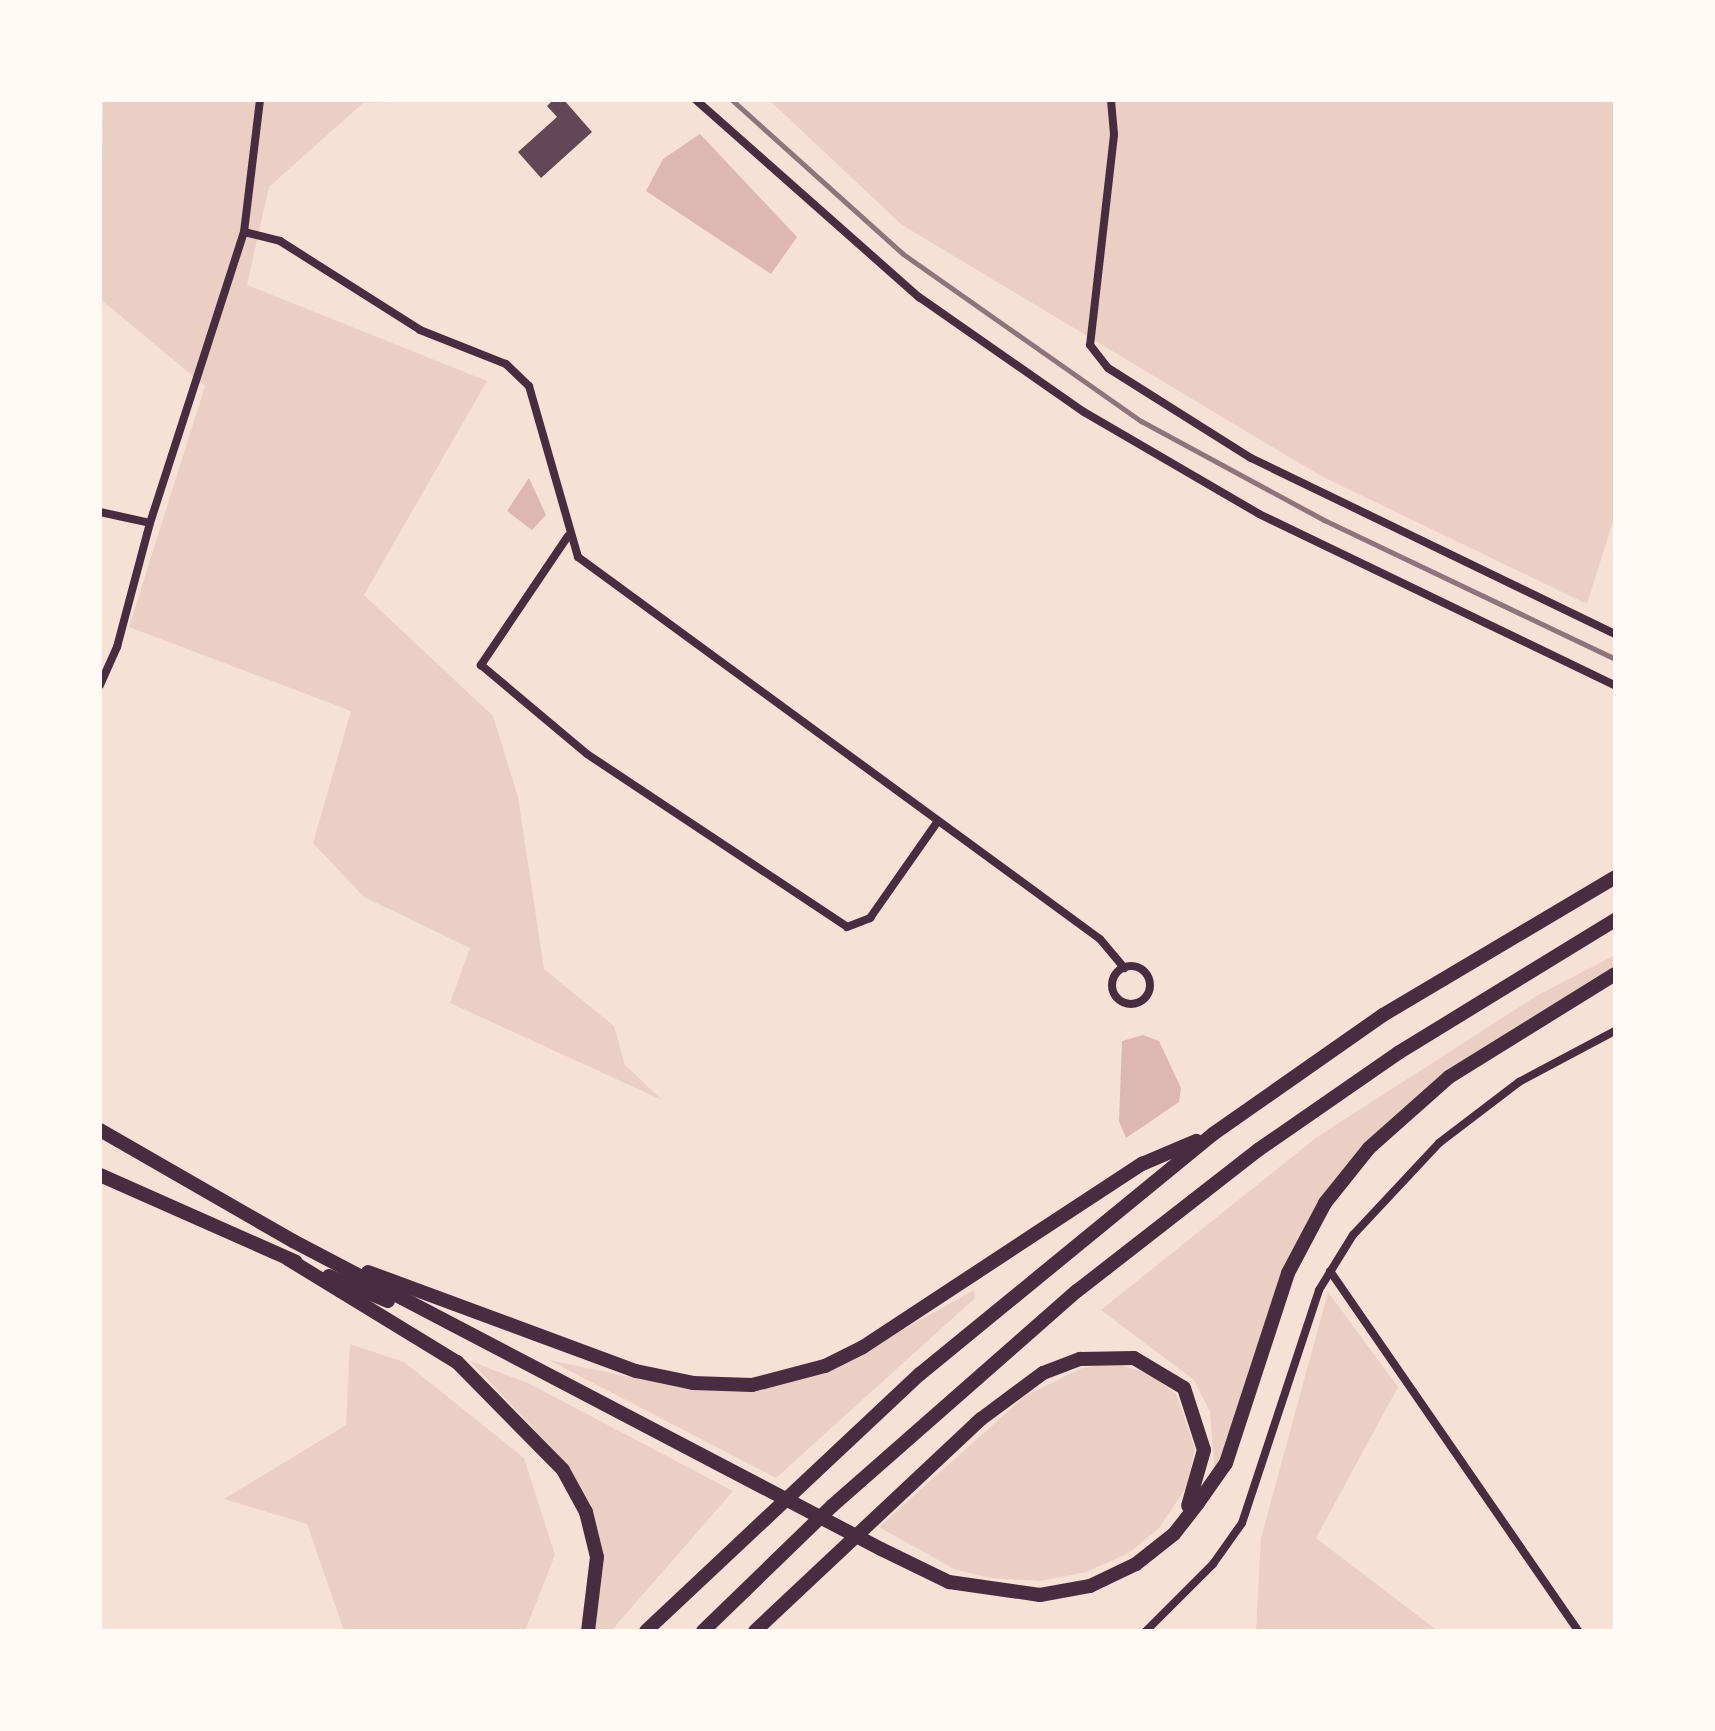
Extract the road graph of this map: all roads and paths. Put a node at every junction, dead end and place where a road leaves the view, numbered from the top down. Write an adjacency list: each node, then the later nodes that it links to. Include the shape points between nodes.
1 (260, 100): 4 (street)
2 (696, 100): 10 (street, via 919,297 1084,412 1259,514)
3 (1111, 100): 8 (street, via 1114,135 1090,345 1108,368 1251,458)
4 (244, 232): 6 (street); 7 (street, via 280,240 420,330 506,364 529,386)
5 (100, 512): 6 (street)
6 (150, 523): 9 (street, via 117,647)
7 (568, 536): 11 (street, via 593,572); 11 (street, via 481,665 587,754 847,927 870,918)
8 (1615, 634)
9 (100, 685)
10 (1615, 686)
11 (938, 821): 14 (street, via 1100,939)
12 (1615, 877): 18 (highway, via 1383,1015)
13 (1615, 920): 27 (highway, via 1398,1053 1228,1173 940,1410)
14 (1124, 968): 14 (street, via 1115,976 1114,994 1136,1003 1149,992 1149,979 1142,969)
15 (1615, 974): 24 (highway, via 1449,1077 1369,1148 1288,1272 1226,1464)
16 (1615, 1032): 22 (street, via 1519,1082 1440,1143 1380,1202)
17 (100, 1130): 20 (highway)
18 (1213, 1134): 20 (highway, via 1142,1164 863,1346 825,1366 752,1385 693,1383 606,1362); 26 (highway, via 920,1374)
19 (100, 1174): 21 (highway)
20 (293, 1241): 23 (highway)
21 (288, 1259): 23 (highway); 25 (highway, via 457,1362 563,1470 586,1512 597,1557)
22 (1330, 1271): 29 (street, via 1242,1523 1213,1564); 30 (street)
23 (467, 1334): 24 (highway, via 949,1582 1040,1595 1090,1586 1136,1564)
24 (1174, 1534): 28 (highway, via 1196,1488 1204,1450 1184,1388 1134,1358 1080,1359 1044,1373 980,1419)
25 (588, 1631)
26 (646, 1631)
27 (703, 1631)
28 (756, 1631)
29 (1146, 1631)
30 (1578, 1631)

